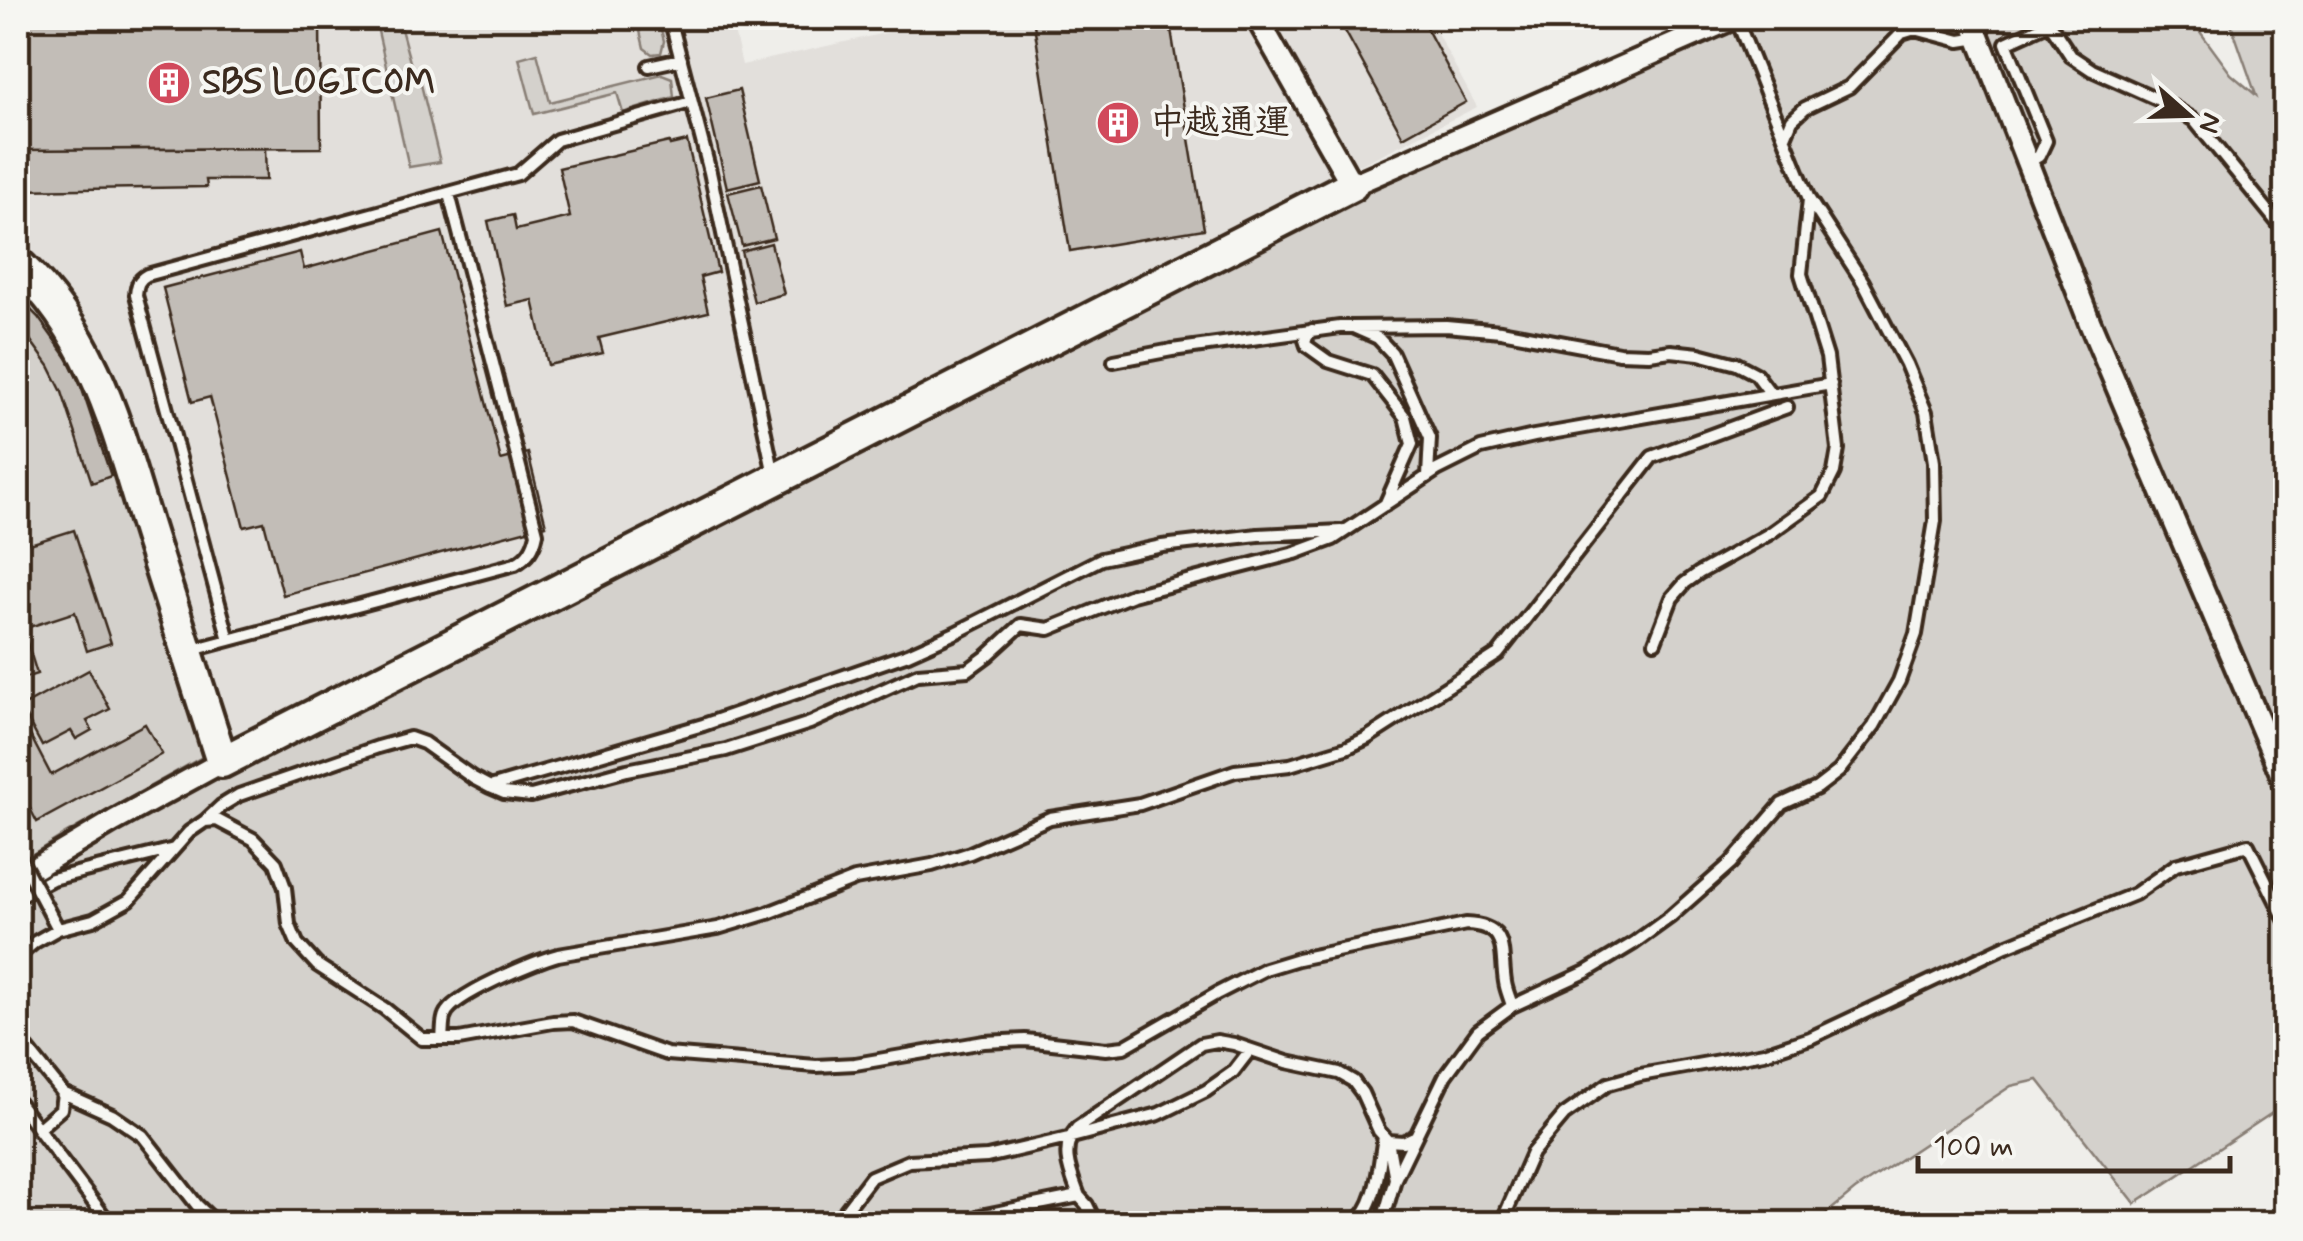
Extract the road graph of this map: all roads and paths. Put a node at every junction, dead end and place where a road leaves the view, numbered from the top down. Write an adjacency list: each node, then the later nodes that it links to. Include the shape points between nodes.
1 (670, 18): 6 (lane)
2 (1257, 18): 11 (street)
3 (1735, 18): 9 (lane); 11 (street)
4 (2048, 20): 10 (lane, via 2006,43 2046,141 2040,156); 14 (lane, via 2081,63 2194,120)
5 (1975, 28): 9 (lane, via 1960,41 1914,29 1902,33 1849,88 1805,108); 10 (street)
6 (680, 59): 7 (lane); 8 (lane)
7 (649, 66)
8 (691, 102): 12 (lane, via 557,140 518,174); 25 (lane)
9 (1785, 138): 13 (lane)
10 (2028, 162): 32 (street)
11 (1352, 185): 25 (street)
12 (449, 194): 28 (lane, via 535,544 515,564); 28 (lane, via 147,275 137,285)
13 (1809, 199): 19 (lane, via 1801,274); 42 (lane, via 1864,282 1926,412 1935,521 1916,634 1899,681 1838,771 1782,804 1731,863 1670,917 1586,972)
14 (2286, 233)
15 (18, 264): 30 (street, via 62,314 98,377)
16 (1353, 328): 17 (lane); 20 (lane, via 1446,326 1619,354 1699,354 1756,374); 24 (lane, via 1392,352 1430,438)
17 (1312, 330): 18 (lane); 26 (lane, via 1307,346 1328,361 1372,375 1405,416 1412,444)
18 (1114, 360)
19 (1831, 384): 20 (lane); 29 (lane, via 1838,448 1822,496 1684,583)
20 (1770, 394): 21 (lane)
21 (1734, 401): 23 (lane); 24 (lane, via 1481,448)
22 (1787, 407): 23 (lane)
23 (1739, 424): 44 (lane, via 1652,458 1498,654 1346,748 1290,766 1234,771 1140,804 1050,818 970,853 855,878 718,928 533,962 454,1002 444,1014)
24 (1428, 476): 26 (lane)
25 (775, 480): 31 (street)
26 (1385, 505): 27 (lane)
27 (1347, 530): 33 (lane, via 1258,535 1101,558 908,654 704,725); 33 (lane, via 1295,554 1132,595 1049,629 1021,625 968,670 918,674 810,723 726,750 532,796)
28 (229, 640): 30 (lane)
29 (1655, 642)
30 (186, 651): 31 (street)
31 (222, 762): 37 (street)
32 (2286, 785)
33 (490, 787): 34 (lane, via 410,738 238,796)
34 (204, 821): 35 (lane); 44 (lane, via 217,820 253,840 276,863 289,924 317,965 422,1038)
35 (175, 848): 38 (lane, via 52,879); 40 (lane, via 129,900)
36 (18, 855): 40 (lane, bridge)
37 (18, 878)
38 (18, 897)
39 (2286, 921): 61 (lane, via 2248,845 2176,864 2135,894 1810,1038 1608,1084 1564,1115 1532,1154)
40 (58, 929): 41 (lane)
41 (18, 956)
42 (1512, 1006): 44 (lane, via 1500,940 1492,930 1466,924 1265,969 1124,1047 984,1042 816,1066 667,1054 573,1021); 49 (lane, via 1478,1030 1445,1076)
43 (18, 1038): 46 (lane)
44 (442, 1039)
45 (1250, 1050): 50 (lane, via 1233,1072 1159,1114); 50 (lane, via 1201,1044); 51 (lane, via 1353,1081)
46 (63, 1093): 48 (lane, via 60,1109); 55 (lane, via 143,1136)
47 (18, 1102): 48 (lane)
48 (38, 1130): 54 (lane)
49 (1416, 1136): 51 (lane); 52 (lane)
50 (1068, 1138): 53 (lane, via 1066,1158); 56 (lane, via 987,1156 909,1161 871,1177)
51 (1386, 1139): 52 (lane); 59 (lane, via 1368,1207)
52 (1395, 1180): 60 (lane)
53 (1078, 1196): 57 (lane); 58 (lane)
54 (110, 1224)
55 (217, 1224)
56 (835, 1224)
57 (963, 1224)
58 (1096, 1224)
59 (1354, 1224)
60 (1382, 1224)
61 (1501, 1224)

